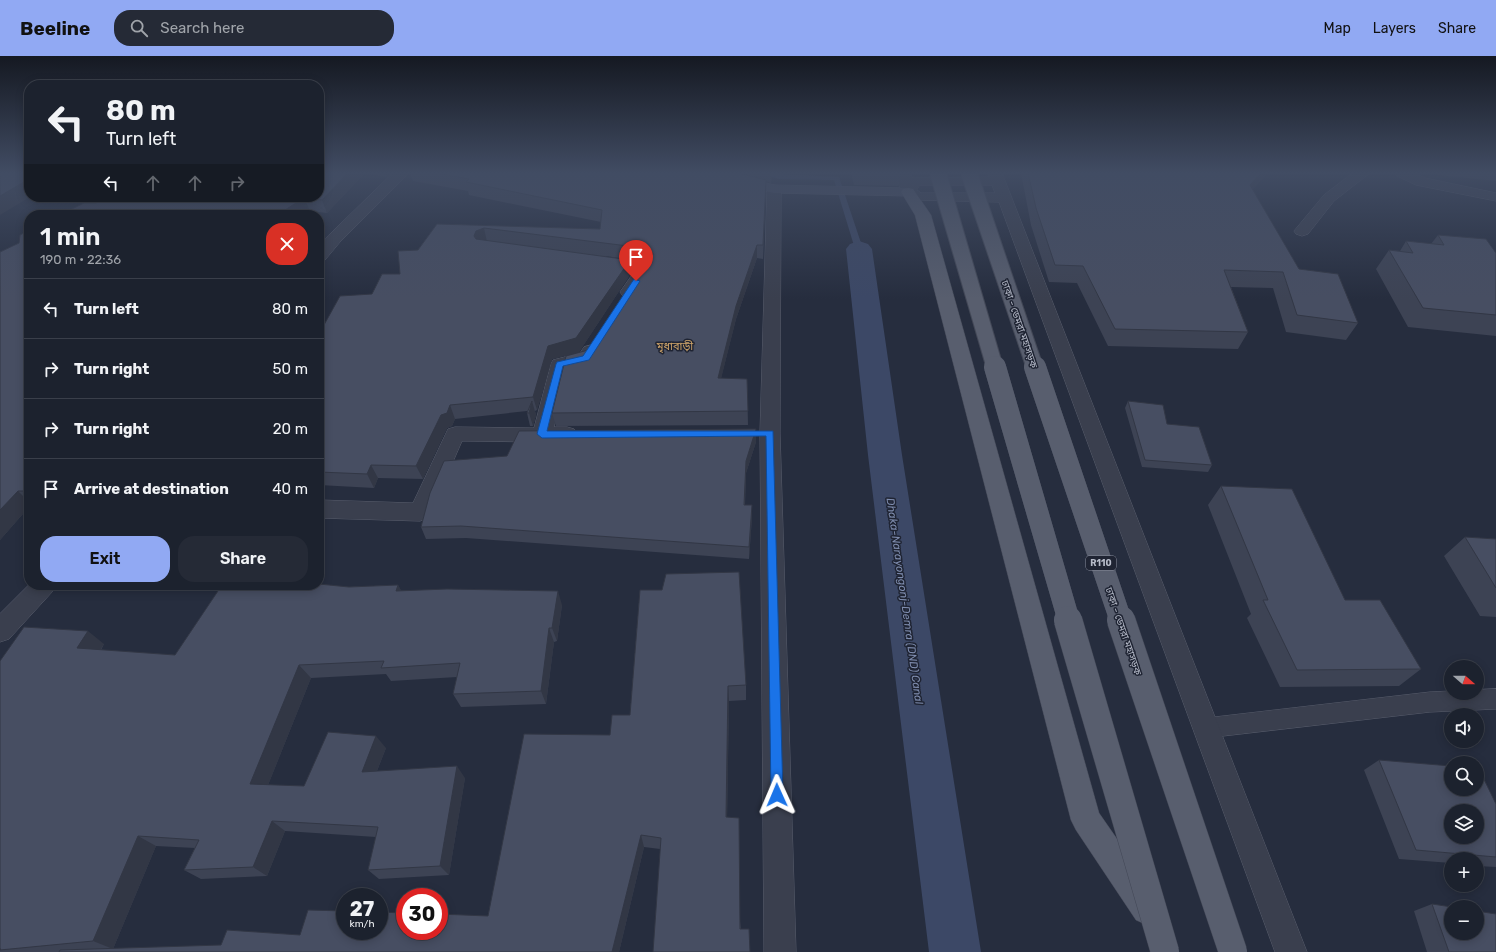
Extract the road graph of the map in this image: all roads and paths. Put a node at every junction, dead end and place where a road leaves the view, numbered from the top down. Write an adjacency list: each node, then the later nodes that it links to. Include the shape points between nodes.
1 (359, 215): 9 (street)
2 (783, 215): 21 (street, via 762,433)
3 (923, 215): 20 (main road, via 1086,820)
4 (950, 215): 20 (main road, bridge)
5 (983, 215): 23 (main road, ঢাকা - ডেমরা মহাসড়ক / R110, bridge)
6 (1011, 215): 19 (street)
7 (1315, 215): 8 (street)
8 (1302, 231)
9 (324, 251)
10 (590, 261): 11 (street, via 645,268)
11 (620, 306)
12 (599, 339): 13 (street, via 586,358 560,364)
13 (542, 434): 14 (street); 15 (street, via 455,434 420,512)
14 (581, 434)
15 (324, 509)
16 (39, 590): 17 (street)
17 (0, 631)
18 (1496, 699): 19 (lane, via 1430,702)
19 (1206, 728): 24 (street)
20 (1156, 921): 22 (main road, bridge)
21 (780, 952)
22 (1165, 952)
23 (1233, 952)
24 (1291, 952)

